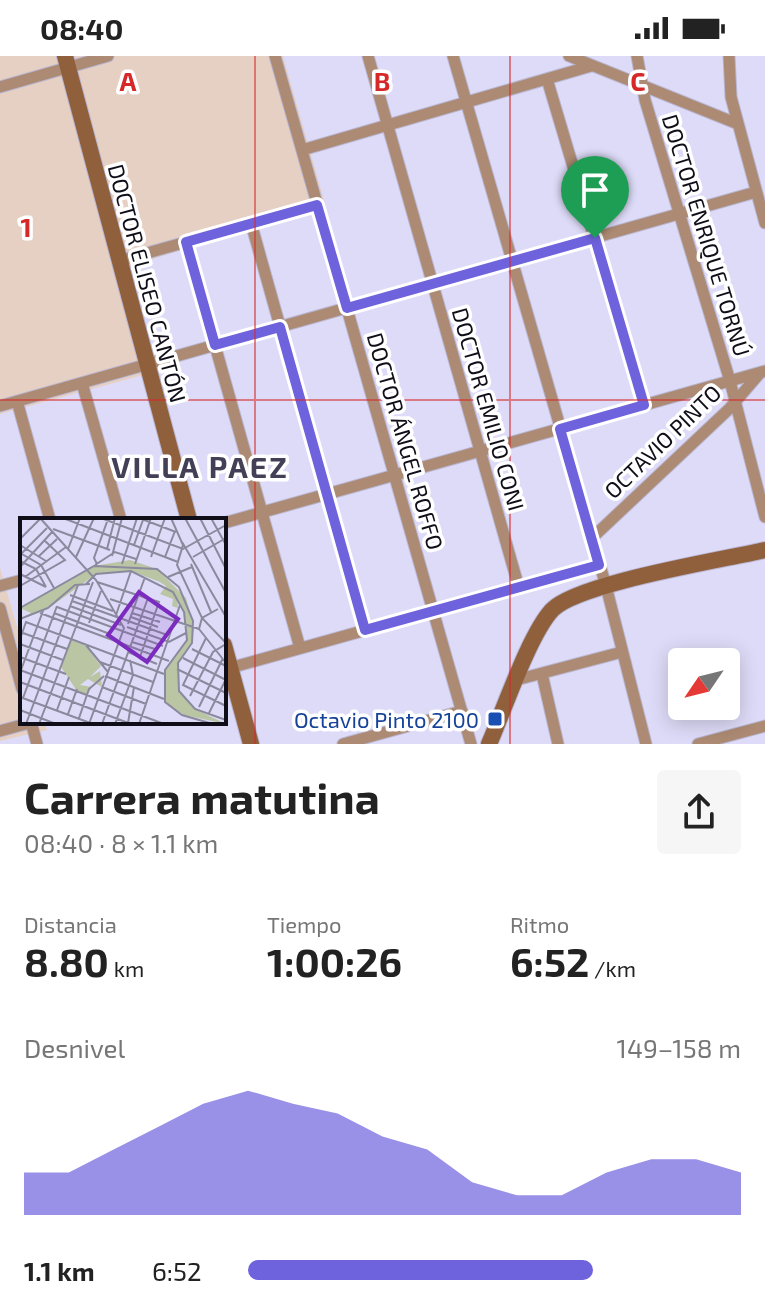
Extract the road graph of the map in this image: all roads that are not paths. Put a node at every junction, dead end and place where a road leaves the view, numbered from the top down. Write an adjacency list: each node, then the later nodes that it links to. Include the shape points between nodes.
1 (108, 56): 8 (street)
2 (275, 56): 16 (street, DOCTOR ÁNGEL ROFFO)
3 (368, 56): 15 (street, DOCTOR EMILIO CONI)
4 (453, 56): 13 (street)
5 (569, 56): 9 (street)
6 (637, 56): 11 (street, DOCTOR ENRIQUE TORNÚ)
7 (729, 56): 14 (street)
8 (66, 62): 12 (street); 24 (street, DOCTOR ELISEO CANTÓN)
9 (591, 66): 10 (street); 11 (street)
10 (547, 79): 13 (street); 22 (street)
11 (643, 86): 14 (street); 19 (street, DOCTOR ENRIQUE TORNÚ)
12 (0, 87)
13 (467, 103): 15 (street); 25 (street)
14 (738, 124): 17 (street)
15 (387, 125): 16 (street); 26 (street, DOCTOR EMILIO CONI)
16 (302, 150): 18 (street, DOCTOR ÁNGEL ROFFO)
17 (756, 192): 19 (street); 21 (street)
18 (317, 205): 20 (street); 27 (street, DOCTOR ÁNGEL ROFFO)
19 (679, 214): 22 (street); 32 (street, DOCTOR ENRIQUE TORNÚ)
20 (251, 223): 23 (street); 28 (street)
21 (765, 223)
22 (595, 238): 25 (street); 36 (street)
23 (186, 242): 24 (street); 29 (street)
24 (119, 261): 30 (street, DOCTOR ELISEO CANTÓN)
25 (512, 261): 26 (street); 38 (street)
26 (432, 283): 27 (street); 39 (street, DOCTOR EMILIO CONI)
27 (347, 308): 28 (street); 40 (street, DOCTOR ÁNGEL ROFFO)
28 (280, 327): 29 (street); 41 (street)
29 (215, 345): 30 (street); 42 (street)
30 (146, 364): 33 (street); 46 (street, DOCTOR ELISEO CANTÓN)
31 (763, 372): 32 (street); 35 (street, OCTAVIO PINTO)
32 (730, 381): 35 (street, DOCTOR ENRIQUE TORNÚ); 36 (street)
33 (82, 383): 34 (street); 45 (street)
34 (17, 401): 37 (street); 44 (street)
35 (735, 402): 43 (street, DOCTOR ENRIQUE TORNÚ); 48 (street, OCTAVIO PINTO)
36 (644, 405): 38 (street)
37 (0, 406)
38 (560, 429): 39 (street); 48 (street)
39 (480, 451): 40 (street); 54 (street, DOCTOR EMILIO CONI)
40 (395, 475): 41 (street); 56 (street, DOCTOR ÁNGEL ROFFO)
41 (327, 494): 42 (street); 57 (street)
42 (262, 513): 47 (street); 58 (street)
43 (765, 517)
44 (49, 518)
45 (120, 518)
46 (188, 518)
47 (226, 522)
48 (592, 538): 50 (street)
49 (765, 550): 53 (street)
50 (599, 565): 53 (street); 54 (street)
51 (20, 581): 52 (street)
52 (0, 586)
53 (606, 586): 59 (street); 62 (street, via 575,594 553,609)
54 (519, 588): 56 (street)
55 (0, 608): 63 (street)
56 (434, 611): 57 (street); 64 (street, DOCTOR ÁNGEL ROFFO)
57 (365, 630): 58 (street)
58 (300, 648): 60 (street)
59 (622, 652): 61 (street); 76 (street)
60 (227, 668): 71 (street)
61 (542, 674): 62 (street); 75 (street)
62 (516, 680): 74 (street)
63 (20, 682)
64 (462, 711): 72 (street); 73 (street, DOCTOR ÁNGEL ROFFO)
65 (25, 724): 68 (street)
66 (32, 724): 70 (street)
67 (765, 726): 69 (street)
68 (0, 731)
69 (734, 740): 77 (street)
70 (37, 744)
71 (251, 744)
72 (343, 744)
73 (471, 744)
74 (489, 744)
75 (558, 744)
76 (646, 744)
77 (698, 744)

